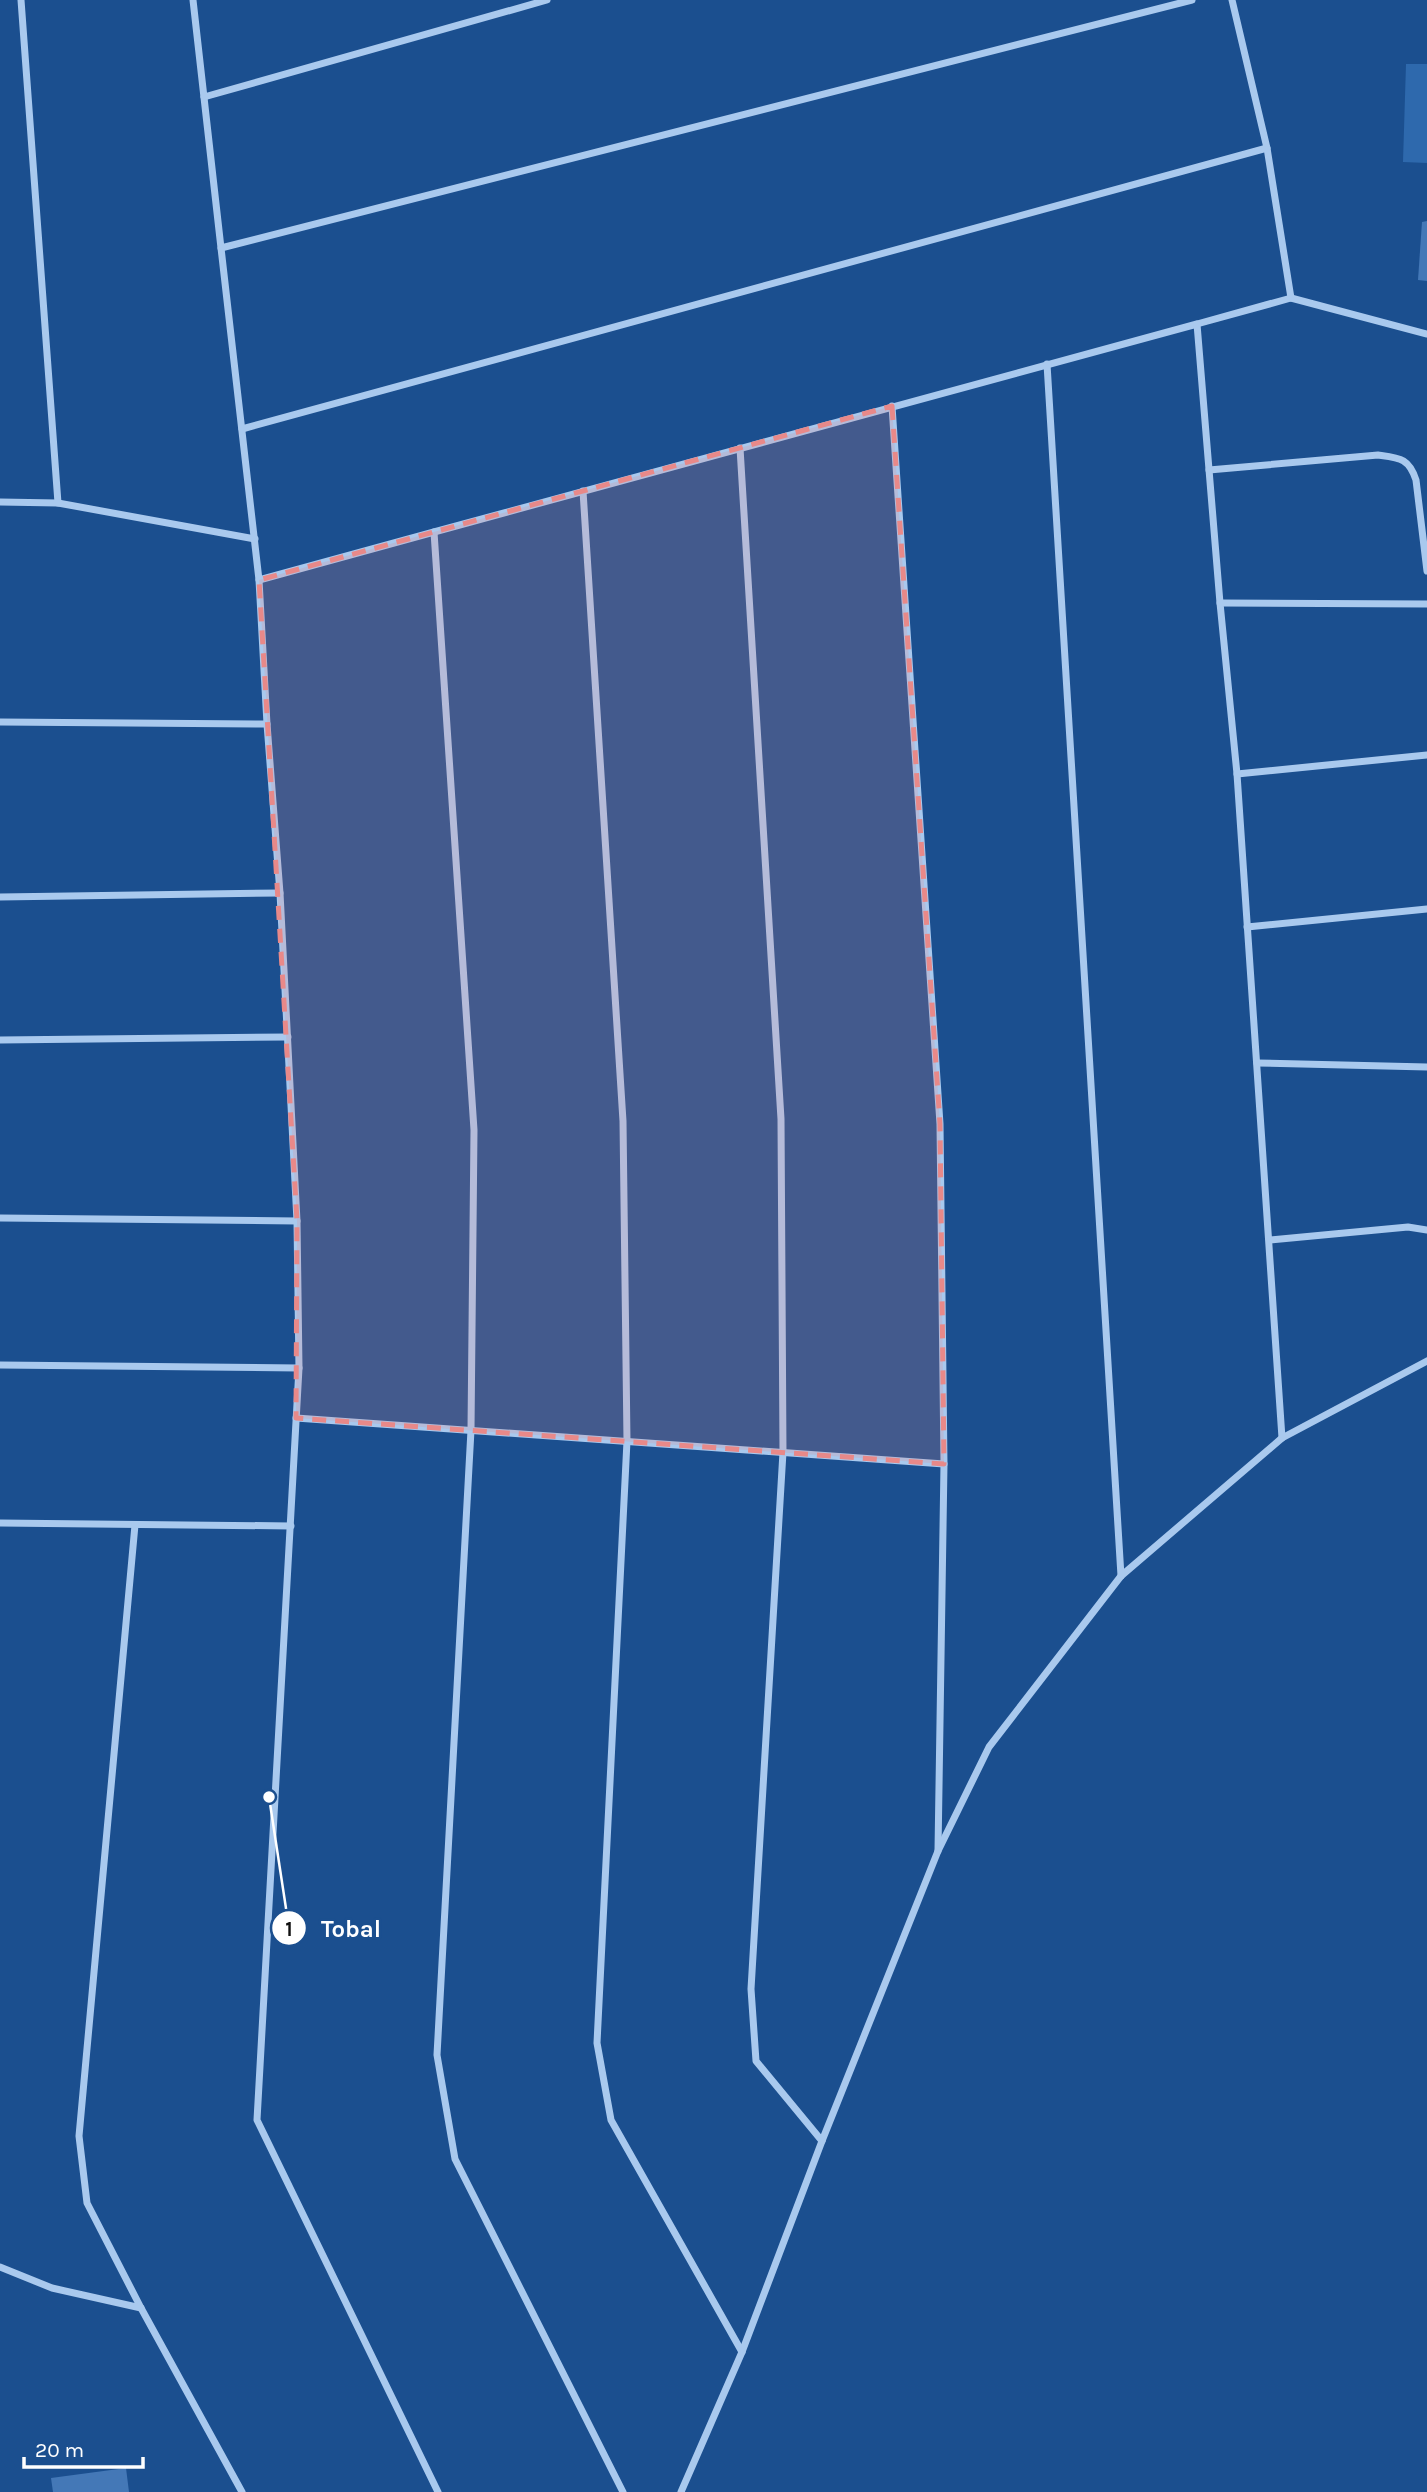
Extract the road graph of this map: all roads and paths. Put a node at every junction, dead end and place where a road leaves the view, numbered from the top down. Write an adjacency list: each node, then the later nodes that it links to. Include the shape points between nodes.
1 (21, 0): 19 (street)
2 (193, 0): 6 (street)
3 (547, 0): 6 (street)
4 (1192, 0): 8 (street)
5 (1232, 0): 7 (street)
6 (204, 97): 8 (street)
7 (1266, 148): 9 (street); 14 (street)
8 (221, 248): 14 (street)
9 (1291, 298): 10 (street); 11 (street)
10 (1197, 324): 12 (street); 16 (street)
11 (1427, 334)
12 (1047, 364): 13 (street); 54 (street)
13 (892, 407): 15 (street); 50 (street, via 940,1124)
14 (242, 429): 21 (street)
15 (740, 448): 17 (street); 49 (street, via 781,1119)
16 (1209, 470): 22 (street, via 1399,457 1412,467 1416,480); 24 (street)
17 (583, 491): 20 (street); 48 (street, via 623,1121)
18 (0, 502): 19 (street)
19 (58, 503): 21 (street)
20 (434, 532): 23 (street); 46 (street, via 474,1130)
21 (254, 539): 23 (street)
22 (1427, 571)
23 (259, 580): 27 (street)
24 (1220, 603): 25 (street); 29 (street)
25 (1427, 604)
26 (0, 722): 27 (street)
27 (267, 724): 30 (street)
28 (1427, 755): 29 (street)
29 (1237, 774): 33 (street)
30 (280, 893): 31 (street); 34 (street)
31 (0, 897)
32 (1427, 909): 33 (street)
33 (1247, 927): 36 (street)
34 (288, 1037): 35 (street); 39 (street)
35 (0, 1040)
36 (1257, 1063): 37 (street); 41 (street)
37 (1427, 1067)
38 (0, 1218): 39 (street)
39 (298, 1221): 44 (street)
40 (1427, 1230): 41 (street, via 1408,1227)
41 (1270, 1240): 47 (street)
42 (1427, 1362): 47 (street)
43 (0, 1365): 44 (street)
44 (299, 1368): 45 (street)
45 (296, 1418): 46 (street); 53 (street)
46 (471, 1430): 48 (street); 62 (street, via 437,2055 455,2159)
47 (1282, 1438): 54 (street)
48 (626, 1441): 49 (street); 59 (street, via 597,2043 611,2120)
49 (782, 1452): 50 (street); 56 (street, via 751,1989 756,2061)
50 (944, 1464): 55 (street)
51 (0, 1523): 52 (street)
52 (135, 1525): 53 (street); 58 (street, via 79,2136 87,2203)
53 (291, 1526): 61 (street, via 257,2120)
54 (1121, 1576): 55 (street, via 989,1748)
55 (938, 1851): 56 (street)
56 (822, 2141): 59 (street)
57 (0, 2267): 58 (street, via 52,2288)
58 (141, 2308): 60 (street)
59 (742, 2352): 63 (street)
60 (242, 2492)
61 (438, 2492)
62 (623, 2492)
63 (681, 2492)

